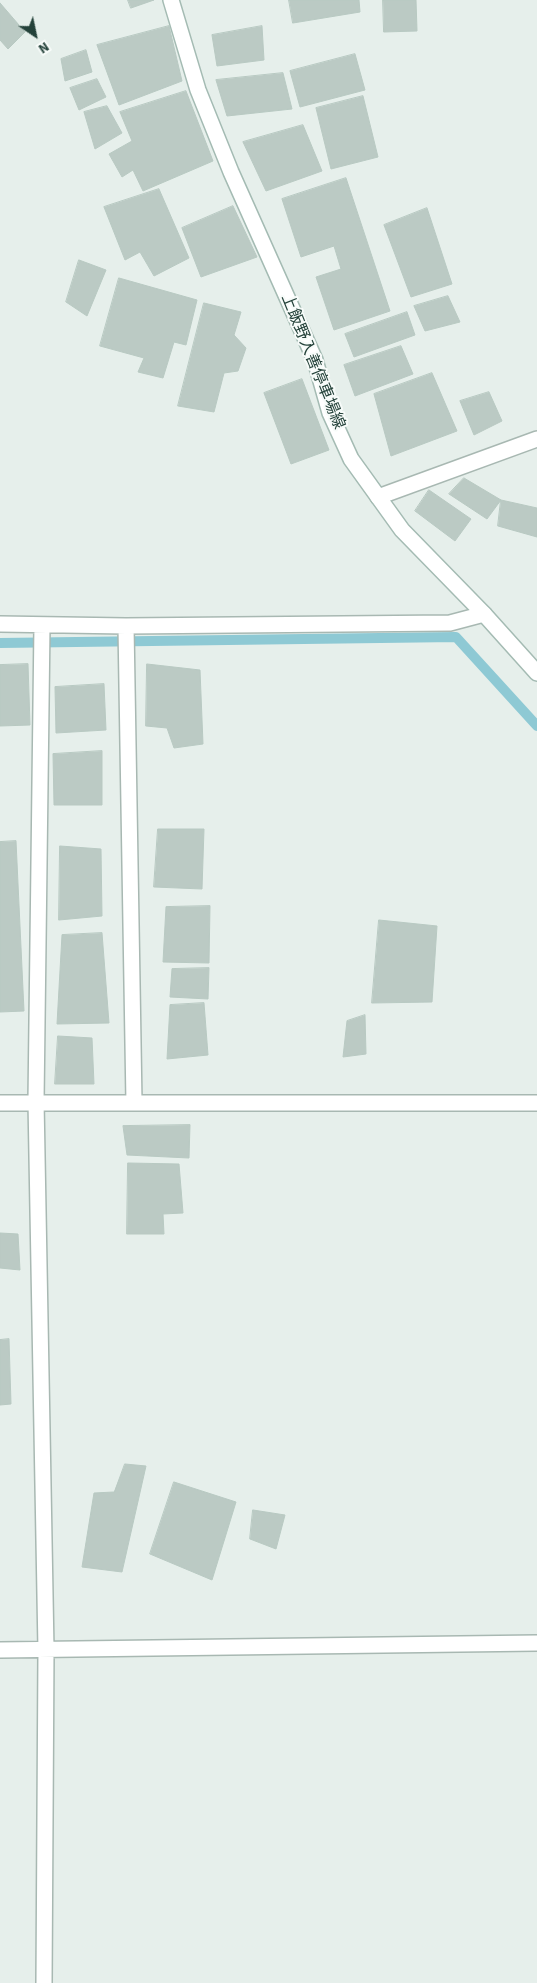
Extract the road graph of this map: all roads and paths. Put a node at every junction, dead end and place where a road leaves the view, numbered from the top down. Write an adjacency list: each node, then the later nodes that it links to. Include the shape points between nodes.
1 (171, 0): 3 (street, 上飯野入善停車場線, via 198,90 230,172 314,360 330,413 351,459)
2 (537, 439): 3 (street)
3 (378, 497): 4 (street, 上飯野入善停車場線, via 402,530)
4 (484, 614): 7 (street, via 450,623); 8 (street, 上飯野入善停車場線)
5 (0, 624): 6 (street)
6 (42, 625): 7 (street); 9 (street)
7 (126, 626): 11 (street)
8 (537, 673)
9 (36, 1101): 10 (street); 11 (street); 15 (street)
10 (0, 1103)
11 (134, 1103): 12 (street)
12 (537, 1103)
13 (537, 1643): 15 (street)
14 (0, 1650): 15 (street)
15 (46, 1650): 16 (street)
16 (44, 1983)

